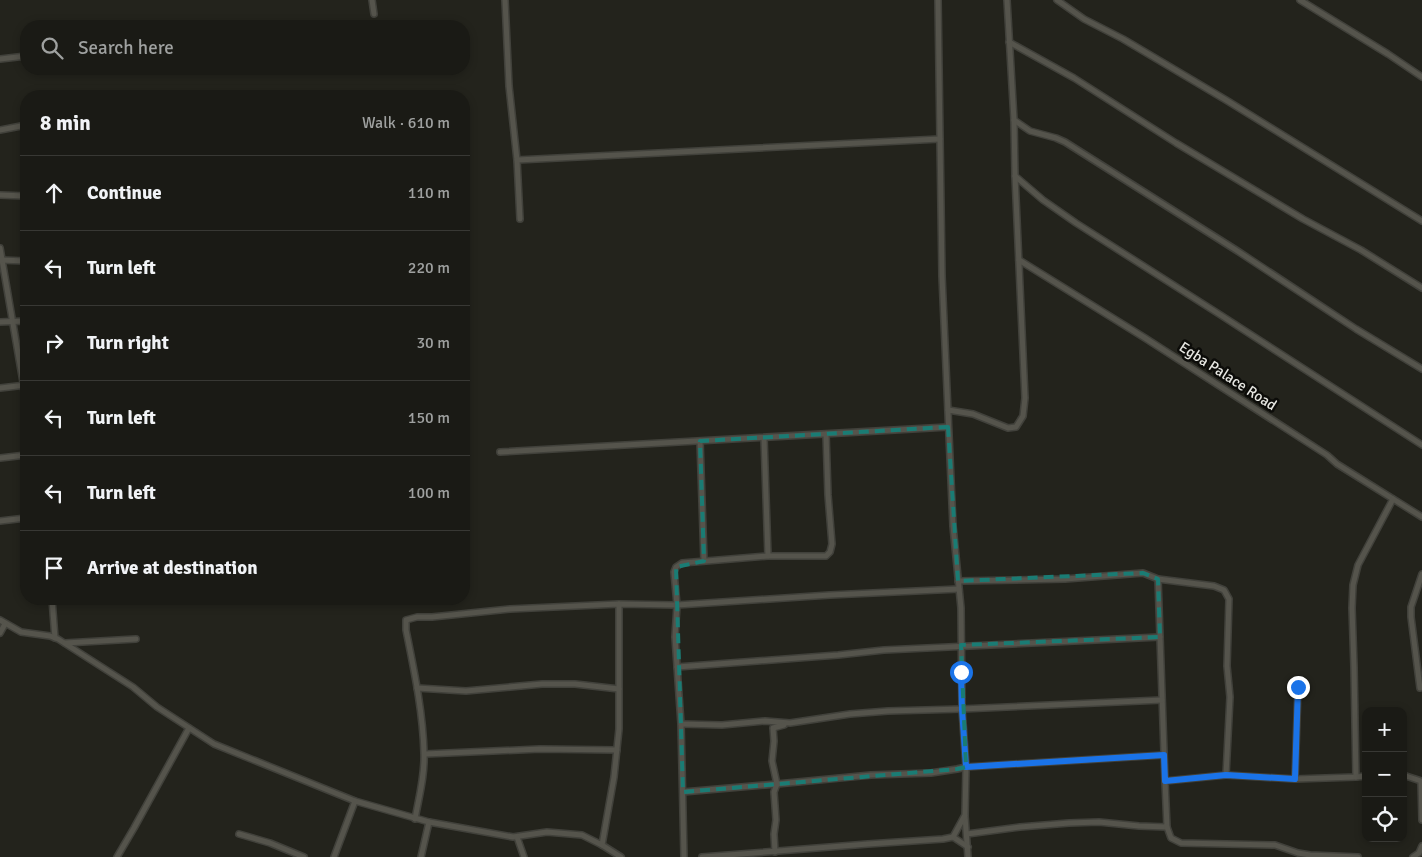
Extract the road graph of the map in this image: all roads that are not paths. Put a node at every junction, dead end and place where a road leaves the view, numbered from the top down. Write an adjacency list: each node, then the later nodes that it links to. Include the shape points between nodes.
1 (372, 0): 7 (street)
2 (505, 0): 16 (street, via 509,86)
3 (938, 0): 15 (street)
4 (1007, 0): 8 (street)
5 (1057, 0): 21 (street)
6 (1300, 0): 11 (street)
7 (374, 14)
8 (1009, 42): 12 (street); 26 (street)
9 (20, 57): 10 (street)
10 (0, 59)
11 (1422, 77)
12 (1014, 120): 17 (street); 31 (street, via 1030,131 1065,142)
13 (20, 126): 14 (street)
14 (0, 130)
15 (940, 139): 16 (street); 34 (street)
16 (518, 160): 20 (street)
17 (1015, 176): 24 (street); 39 (street, via 1076,223)
18 (0, 195): 19 (street)
19 (20, 196)
20 (520, 219)
21 (1422, 221)
22 (0, 248): 23 (street)
23 (1, 260): 25 (street); 29 (street)
24 (1019, 260): 34 (street, via 1023,416 1016,427 1008,428 973,414); 43 (street, Egba Palace Road)
25 (20, 261)
26 (1422, 288)
27 (20, 321): 29 (street)
28 (0, 322): 29 (street)
29 (13, 322): 30 (street)
30 (20, 359)
31 (1422, 369)
32 (20, 386): 33 (street)
33 (0, 388)
34 (948, 410): 35 (street)
35 (948, 428): 36 (street); 51 (street)
36 (826, 434): 37 (street); 47 (street, via 830,552 826,556)
37 (764, 438): 38 (street); 47 (street)
38 (700, 441): 40 (street); 48 (street)
39 (1422, 445)
40 (500, 452)
41 (20, 456): 42 (street)
42 (0, 458)
43 (1393, 498): 44 (street, Egba Palace Road); 80 (street, via 1358,565 1353,585)
44 (1422, 516)
45 (20, 519): 46 (street)
46 (0, 521)
47 (768, 556): 48 (street)
48 (704, 561): 55 (street, via 682,563 676,567)
49 (1422, 574): 66 (street, via 1411,606)
50 (1158, 579): 51 (street, via 1143,573 1065,579); 58 (street); 77 (street, via 1214,586 1224,590 1229,599 1227,666 1230,697)
51 (958, 581): 52 (street)
52 (959, 589): 55 (street); 62 (street)
53 (619, 604): 55 (street); 65 (street, via 510,608 406,620); 67 (street)
54 (53, 605): 59 (street)
55 (676, 605): 63 (street)
56 (3, 622): 57 (street); 59 (street, via 21,632)
57 (0, 633)
58 (1160, 637): 62 (street); 68 (street)
59 (56, 638): 61 (street)
60 (136, 639): 61 (street)
61 (64, 643): 72 (street)
62 (960, 645): 63 (street); 69 (street)
63 (677, 667): 71 (street)
64 (1298, 687): 81 (street)
65 (417, 688): 67 (street, via 466,691 575,684); 74 (street)
66 (1420, 688)
67 (619, 689): 73 (street)
68 (1162, 700): 69 (street); 75 (street)
69 (962, 709): 71 (street, via 850,714 790,723); 76 (street)
70 (875, 715): 84 (street, via 774,728 772,761)
71 (681, 724): 85 (street)
72 (189, 728): 86 (street, via 222,748); 101 (street)
73 (616, 750): 74 (street, via 540,749); 96 (street)
74 (424, 754): 88 (street)
75 (1164, 755): 76 (street); 82 (street)
76 (966, 767): 84 (street, via 931,773 871,774); 87 (street)
77 (1226, 775): 81 (street); 82 (street)
78 (1362, 776): 80 (street)
79 (1407, 776): 83 (street)
80 (1356, 777): 81 (street)
81 (1295, 779)
82 (1165, 781): 91 (street)
83 (1421, 781): 89 (street)
84 (777, 784): 85 (street); 99 (street, via 774,792)
85 (683, 792): 107 (street)
86 (355, 801): 88 (street); 103 (street)
87 (965, 815): 93 (street); 95 (street)
88 (415, 819): 90 (street)
89 (1422, 820)
90 (429, 822): 94 (street); 104 (street)
91 (1167, 827): 93 (street, via 1069,823); 110 (street, via 1171,838 1181,843 1275,845 1310,855)
92 (239, 834): 102 (street)
93 (967, 834): 98 (street)
94 (517, 837): 96 (street, via 547,832 582,835); 105 (street)
95 (953, 838): 98 (street); 99 (street)
96 (602, 845): 106 (street)
97 (1422, 846): 111 (street)
98 (968, 848): 109 (street)
99 (774, 852): 100 (street)
100 (740, 856): 108 (street)
101 (117, 857)
102 (304, 857)
103 (334, 857)
104 (422, 857)
105 (524, 857)
106 (620, 857)
107 (684, 857)
108 (702, 857)
109 (968, 857)
110 (1358, 857)
111 (1413, 857)

